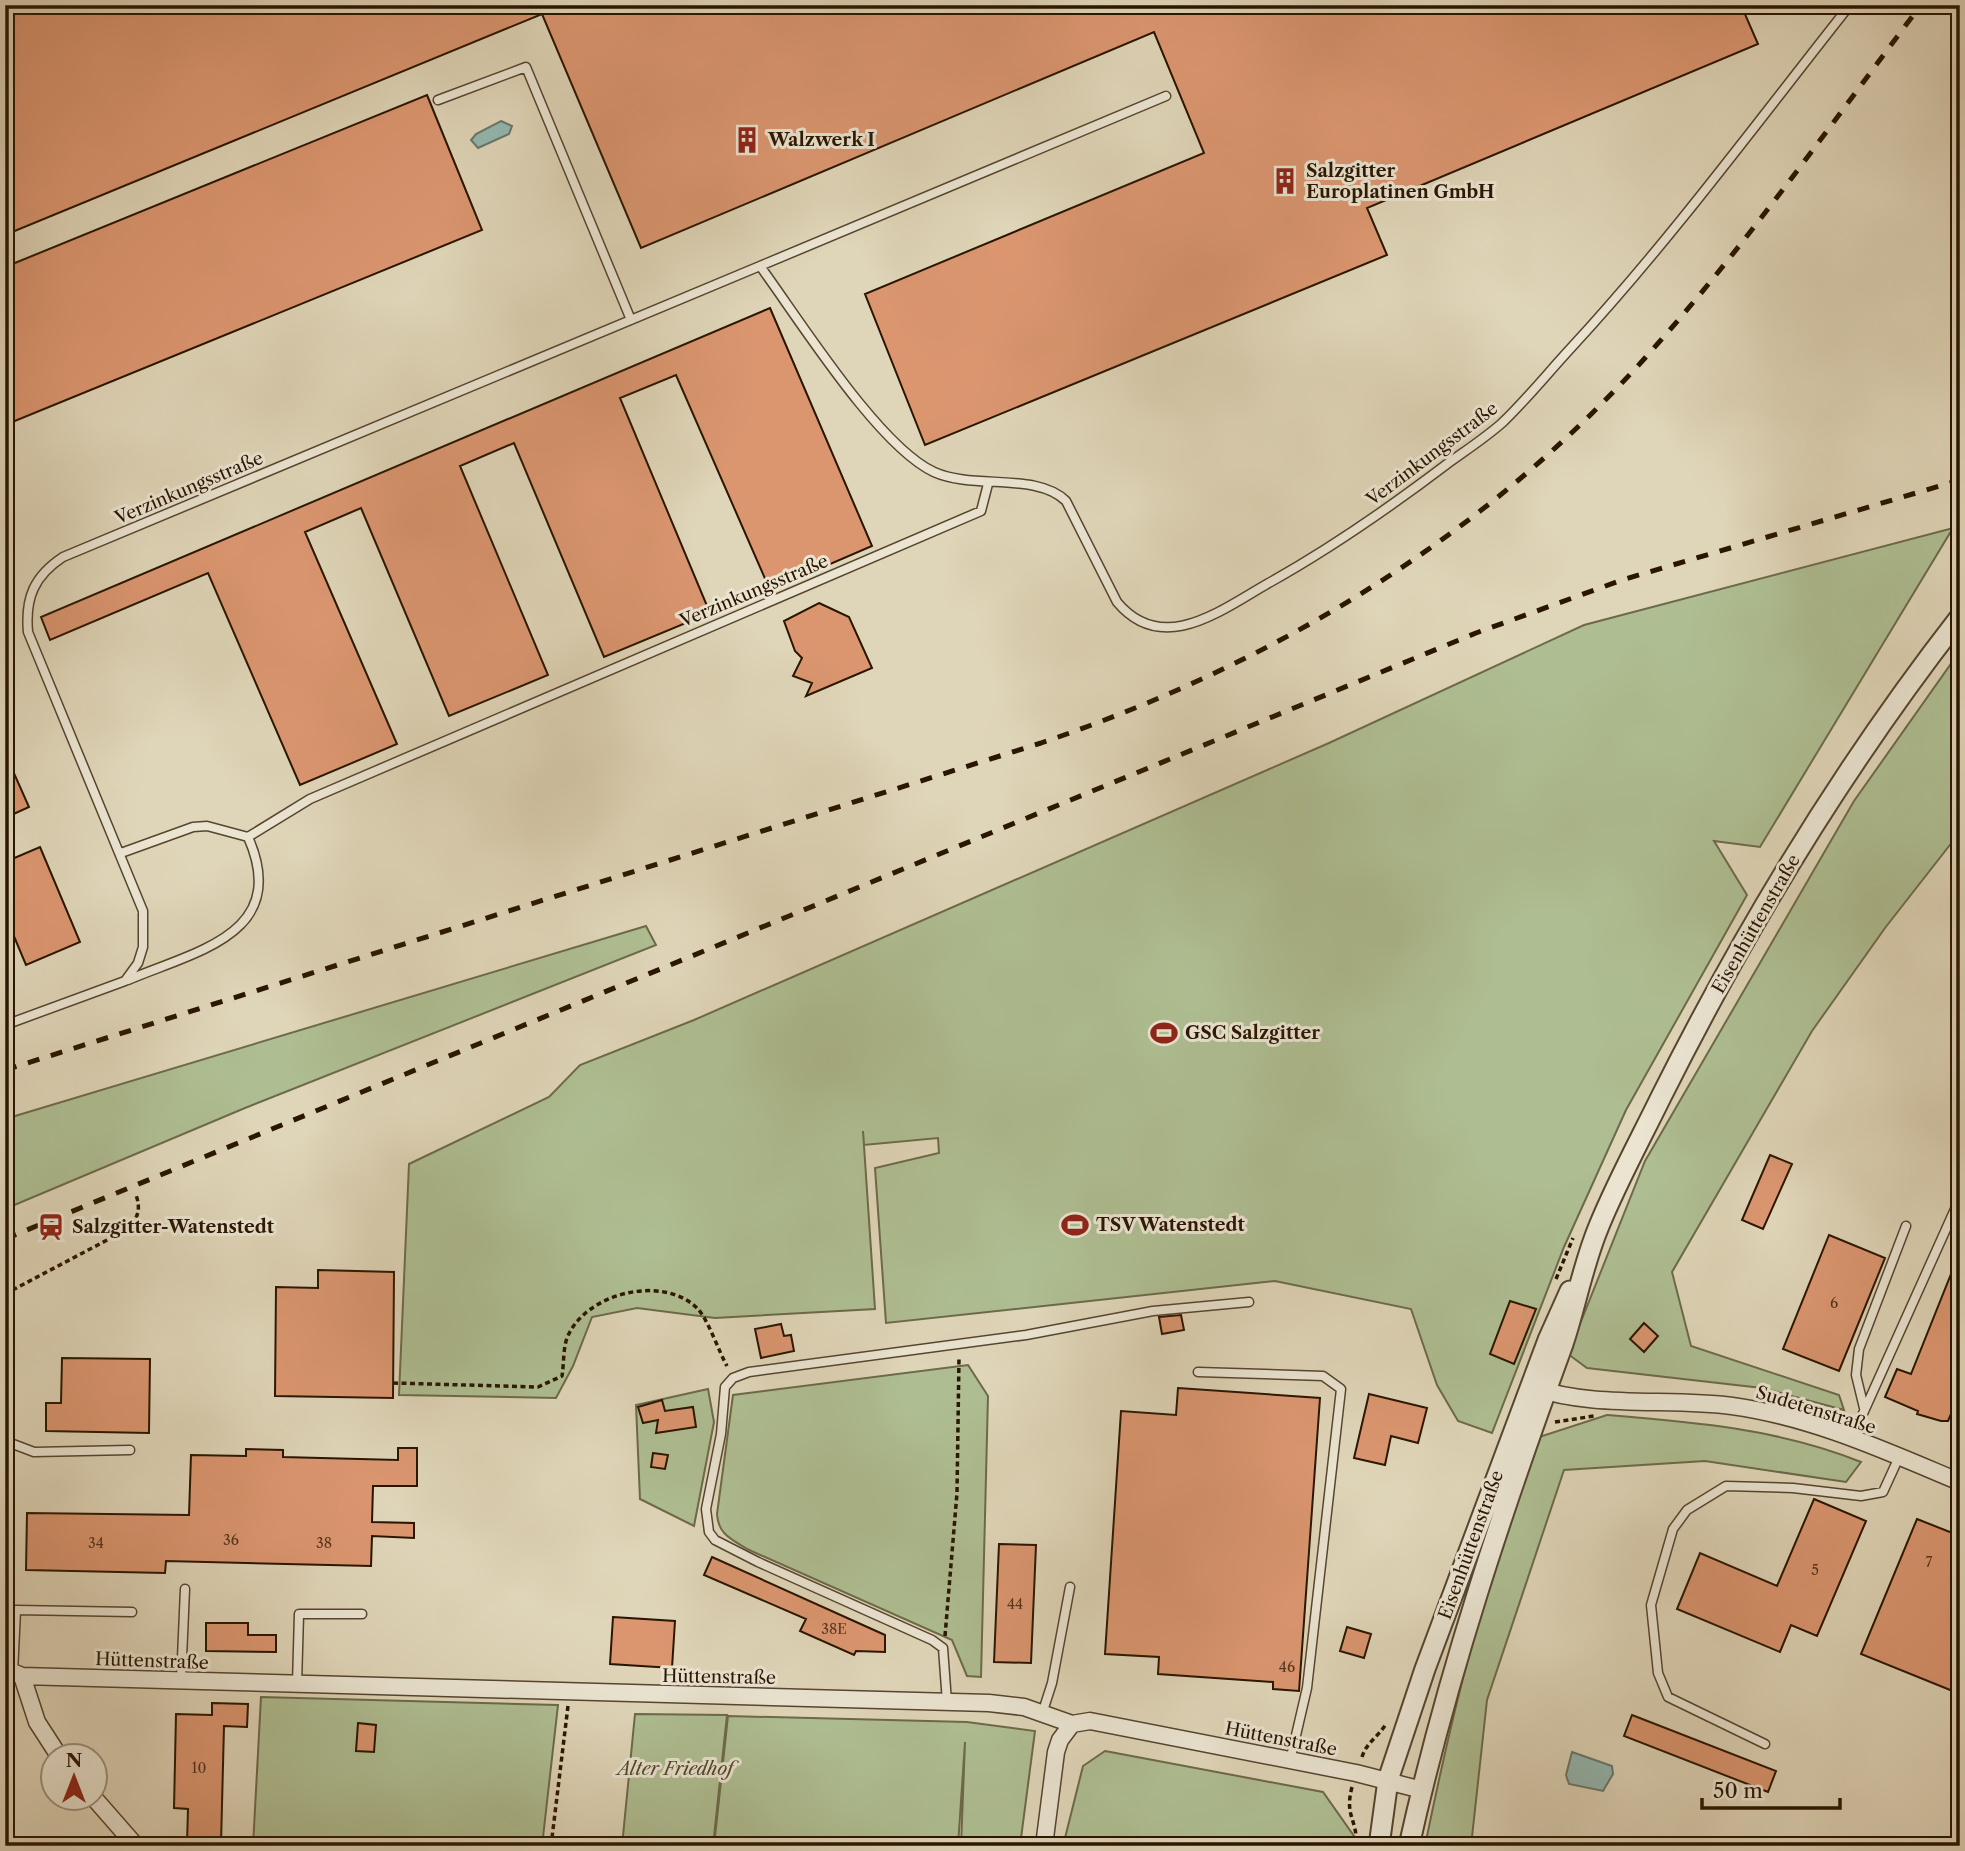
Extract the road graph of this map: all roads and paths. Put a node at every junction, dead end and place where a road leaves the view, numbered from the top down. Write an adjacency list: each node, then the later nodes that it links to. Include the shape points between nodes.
1 (1850, 5): 6 (lane, Verzinkungsstraße, via 1642,269 1502,423 1395,504 1226,608 1179,627 1145,625 1117,602 1066,501 1056,491)
2 (1166, 96): 4 (lane, Verzinkungsstraße)
3 (438, 100): 5 (lane, via 526,67)
4 (760, 266): 5 (lane, Verzinkungsstraße); 6 (lane, Verzinkungsstraße, via 871,417 899,447 934,472)
5 (631, 320): 9 (lane, Verzinkungsstraße, via 48,567 29,595 28,632)
6 (988, 484): 8 (lane, Verzinkungsstraße, via 981,511 310,799)
7 (1960, 618): 21 (street, Eisenhüttenstraße, via 1851,769 1752,929 1673,1073 1609,1204 1589,1253 1570,1322)
8 (248, 837): 9 (lane, via 193,827); 10 (lane, via 258,876 257,899 247,920 230,936)
9 (121, 853): 10 (lane, Verzinkungsstraße, via 143,911 145,930 138,963)
10 (125, 981): 11 (lane)
11 (5, 1025)
12 (136, 1195): 15 (path, via 139,1209 128,1229)
13 (1959, 1204): 23 (lane)
14 (1906, 1226): 23 (lane, via 1859,1349 1856,1375)
15 (5, 1294)
16 (1249, 1302): 17 (lane, via 1153,1311 1091,1325)
17 (959, 1343): 19 (lane, via 749,1371); 34 (path, via 957,1493)
18 (1198, 1371): 44 (lane, via 1323,1376 1341,1389 1307,1688)
19 (733, 1378): 20 (path, via 697,1308 667,1292 618,1294 589,1307 567,1338 562,1376 538,1387); 34 (lane, via 725,1387 706,1509 709,1532 738,1552)
20 (393, 1383)
21 (1538, 1389): 22 (street, Sudetenstraße); 24 (street, Eisenhüttenstraße); 46 (street, Eisenhüttenstraße, via 1425,1670)
22 (1619, 1399): 24 (path, via 1590,1419 1556,1420 1543,1432); 25 (street, Sudetenstraße, via 1733,1406)
23 (1864, 1408): 25 (lane)
24 (1533, 1430): 47 (street, Eisenhüttenstraße, via 1458,1660)
25 (1852, 1438): 28 (street, Sudetenstraße)
26 (5, 1441): 27 (lane, via 34,1452)
27 (130, 1450)
28 (1899, 1457): 29 (street, Sudetenstraße); 43 (lane, via 1883,1492 1861,1496 1726,1486 1687,1510 1673,1529 1651,1605 1658,1672 1668,1697)
29 (1960, 1482)
30 (1070, 1587): 40 (lane)
31 (185, 1588): 36 (lane)
32 (132, 1612): 35 (lane, via 16,1610)
33 (362, 1614): 37 (lane, via 299,1614)
34 (943, 1648): 39 (lane)
35 (13, 1673): 36 (street, Hüttenstraße); 42 (street)
36 (181, 1681): 37 (street, Hüttenstraße)
37 (297, 1684): 38 (street, Hüttenstraße)
38 (569, 1693): 39 (street, Hüttenstraße); 50 (path)
39 (947, 1702): 40 (street, Hüttenstraße, via 1024,1707)
40 (1042, 1714): 41 (street, Hüttenstraße)
41 (1072, 1724): 44 (street, Hüttenstraße, via 1090,1721); 51 (street, via 1056,1752)
42 (50, 1742)
43 (1765, 1744)
44 (1290, 1760): 45 (street, Hüttenstraße)
45 (1356, 1773): 46 (street, Hüttenstraße); 52 (path, via 1347,1805 1357,1834)
46 (1388, 1780): 47 (street, Hüttenstraße); 53 (street, Eisenhüttenstraße)
47 (1422, 1790): 54 (street, Eisenhüttenstraße)
48 (106, 1812): 49 (street)
49 (136, 1846)
50 (551, 1846)
51 (1044, 1846)
52 (1356, 1846)
53 (1379, 1846)
54 (1409, 1846)

